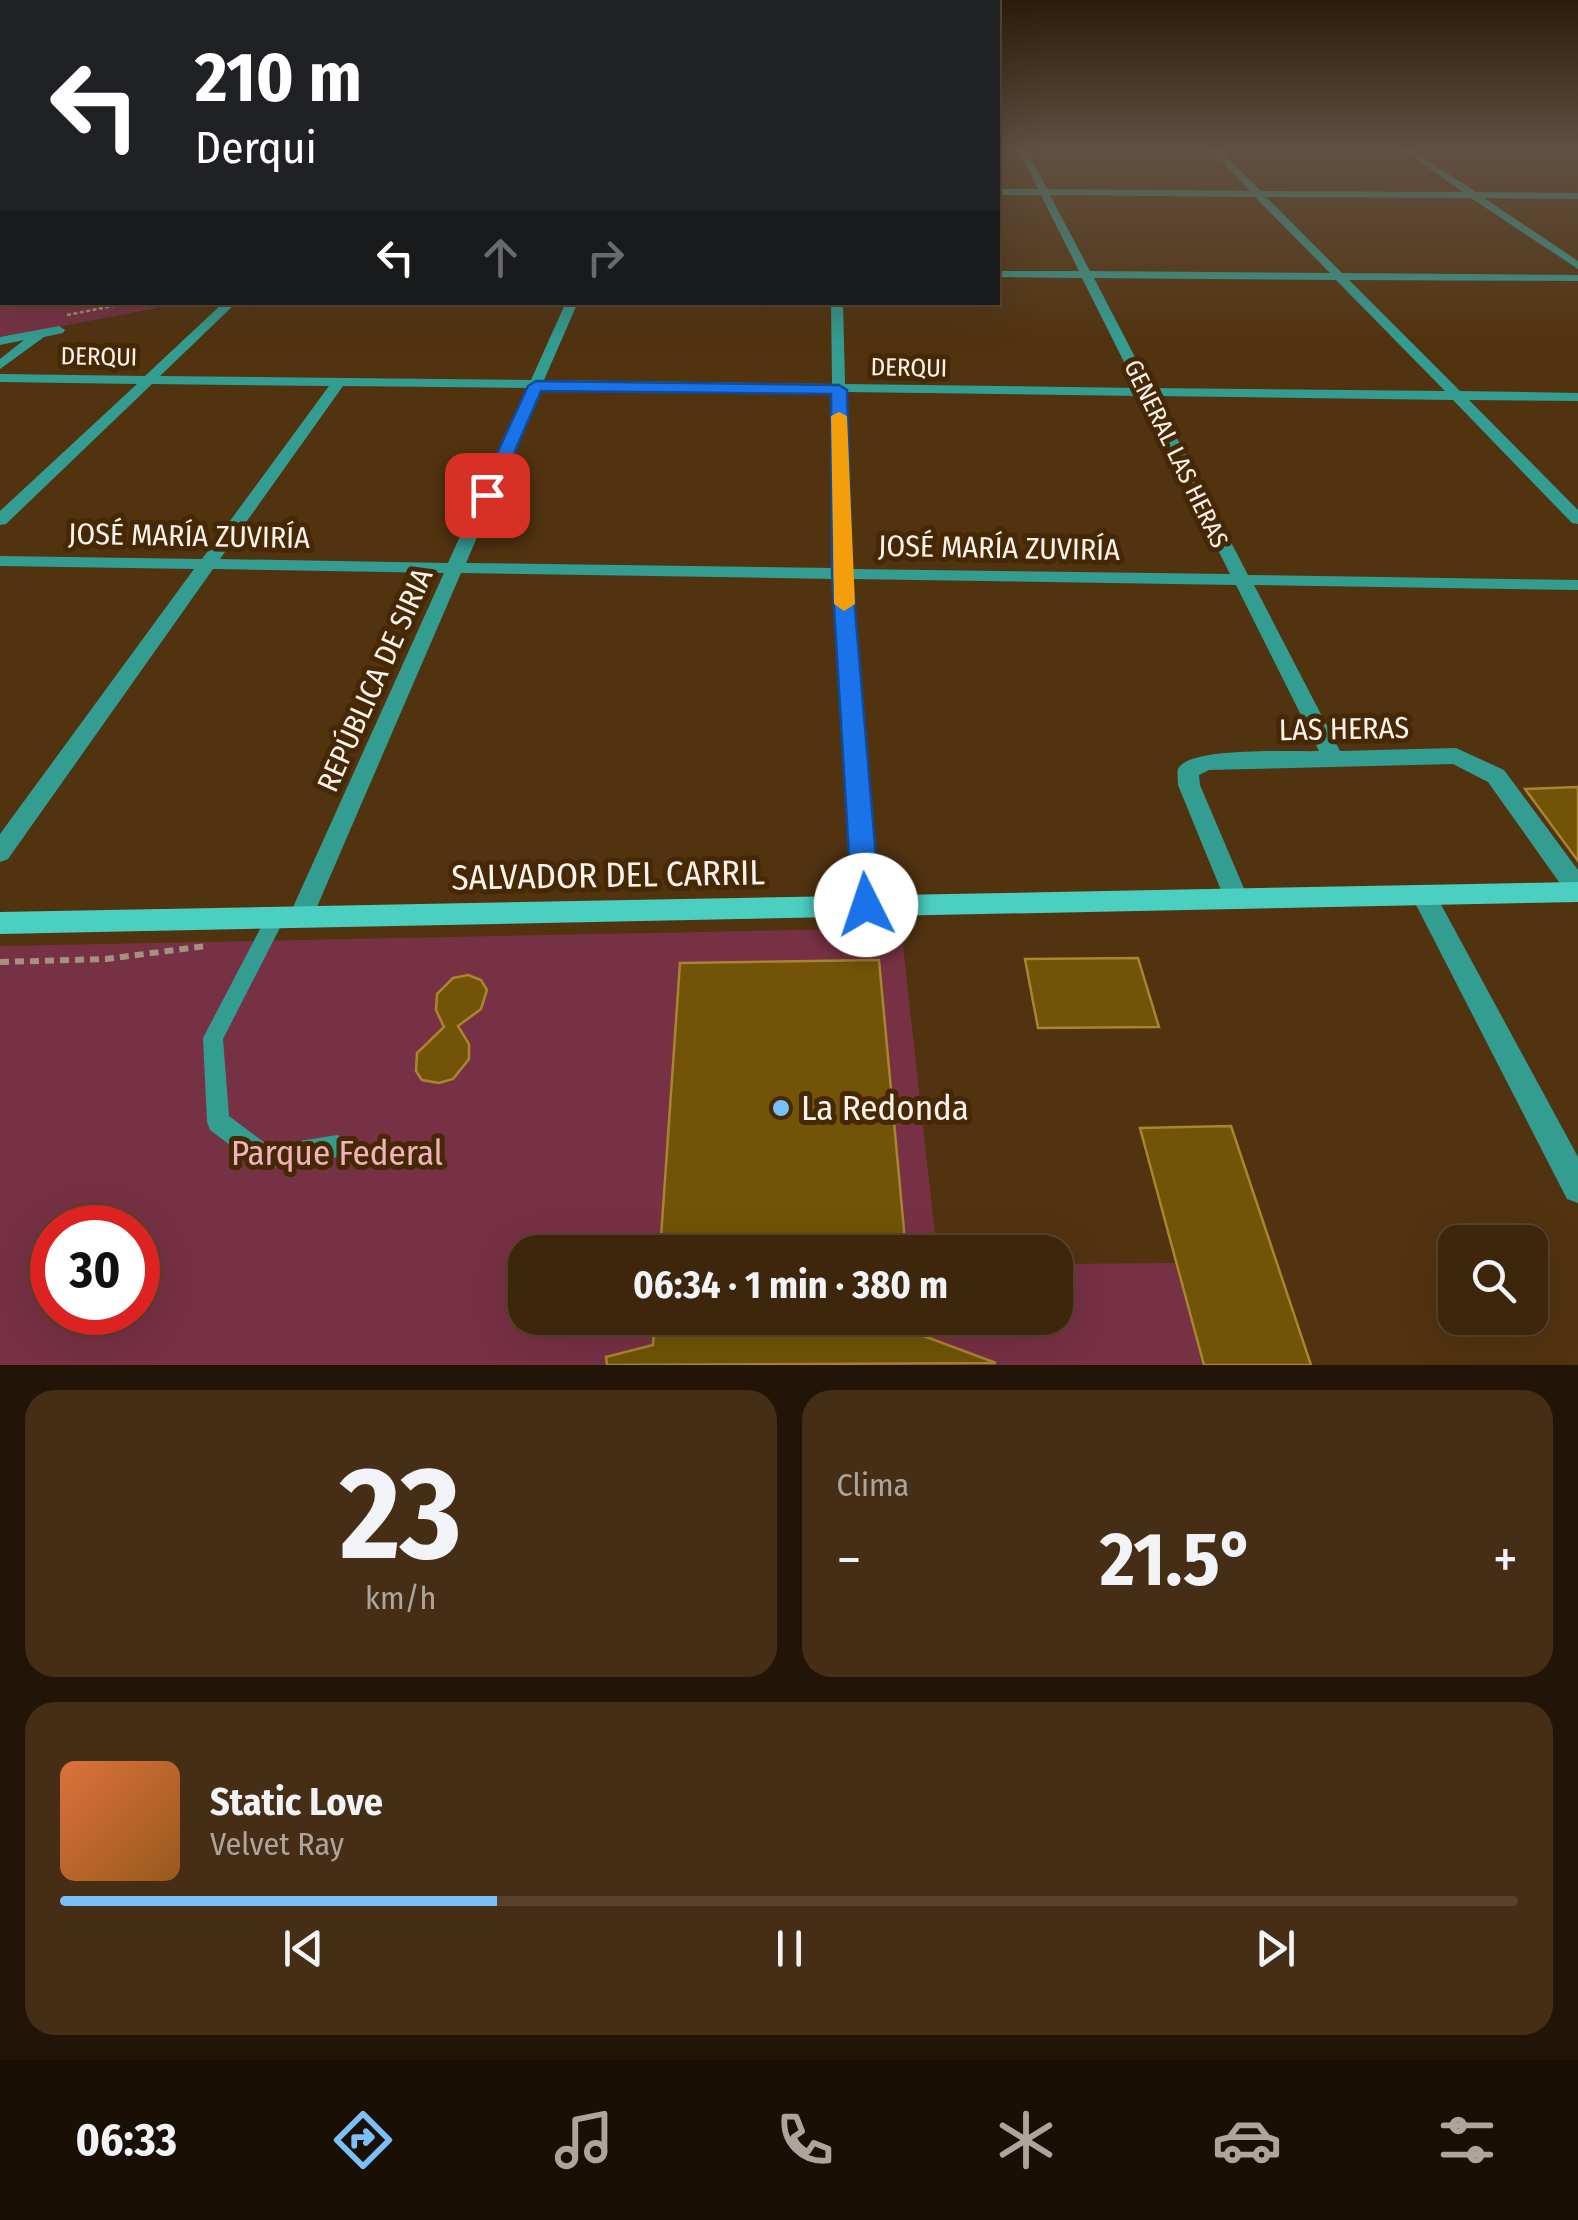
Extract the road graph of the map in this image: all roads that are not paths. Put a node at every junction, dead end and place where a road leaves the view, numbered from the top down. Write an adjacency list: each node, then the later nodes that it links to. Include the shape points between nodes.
1 (1054, 213): 6 (street, GENERAL LAS HERAS)
2 (1274, 213): 7 (street)
3 (1498, 213): 4 (street)
4 (1578, 266)
5 (1000, 274): 6 (street)
6 (1085, 274): 7 (street); 21 (street, GENERAL LAS HERAS)
7 (1338, 277): 8 (street); 22 (street)
8 (1578, 278)
9 (228, 305): 17 (street)
10 (571, 305): 19 (street, REPÚBLICA DE SIRIA)
11 (837, 305): 20 (street)
12 (59, 330): 13 (street)
13 (42, 333): 14 (street); 15 (street)
14 (0, 341)
15 (0, 364)
16 (0, 378): 17 (street, DERQUI)
17 (149, 380): 18 (street, DERQUI); 25 (street)
18 (338, 384): 19 (street, DERQUI); 27 (street)
19 (536, 386): 20 (street, DERQUI); 28 (street, REPÚBLICA DE SIRIA)
20 (839, 390): 21 (street, DERQUI); 29 (street)
21 (1146, 393): 22 (street, DERQUI); 30 (street, GENERAL LAS HERAS)
22 (1454, 395): 23 (street, DERQUI); 24 (street)
23 (1578, 396)
24 (1578, 519)
25 (0, 520)
26 (0, 560): 27 (street, JOSÉ MARÍA ZUVIRÍA)
27 (204, 564): 28 (street, JOSÉ MARÍA ZUVIRÍA); 33 (street)
28 (455, 567): 29 (street, JOSÉ MARÍA ZUVIRÍA); 38 (street, REPÚBLICA DE SIRIA)
29 (842, 574): 30 (street, JOSÉ MARÍA ZUVIRÍA); 37 (street)
30 (1238, 579): 31 (street, JOSÉ MARÍA ZUVIRÍA); 32 (street, GENERAL LAS HERAS)
31 (1578, 586)
32 (1333, 758): 34 (street, LAS HERAS, via 1456,756 1476,763 1496,776); 36 (street, LAS HERAS, via 1206,762 1188,771)
33 (0, 852)
34 (1578, 891): 35 (main road, SALVADOR DEL CARRIL)
35 (1423, 895): 36 (main road, SALVADOR DEL CARRIL); 41 (street)
36 (1236, 898): 37 (main road, SALVADOR DEL CARRIL)
37 (866, 905): 38 (main road, SALVADOR DEL CARRIL)
38 (289, 916): 39 (main road, SALVADOR DEL CARRIL); 40 (lane, via 213,1038 218,1122 266,1158)
39 (0, 924)
40 (337, 1146)
41 (1578, 1188)

